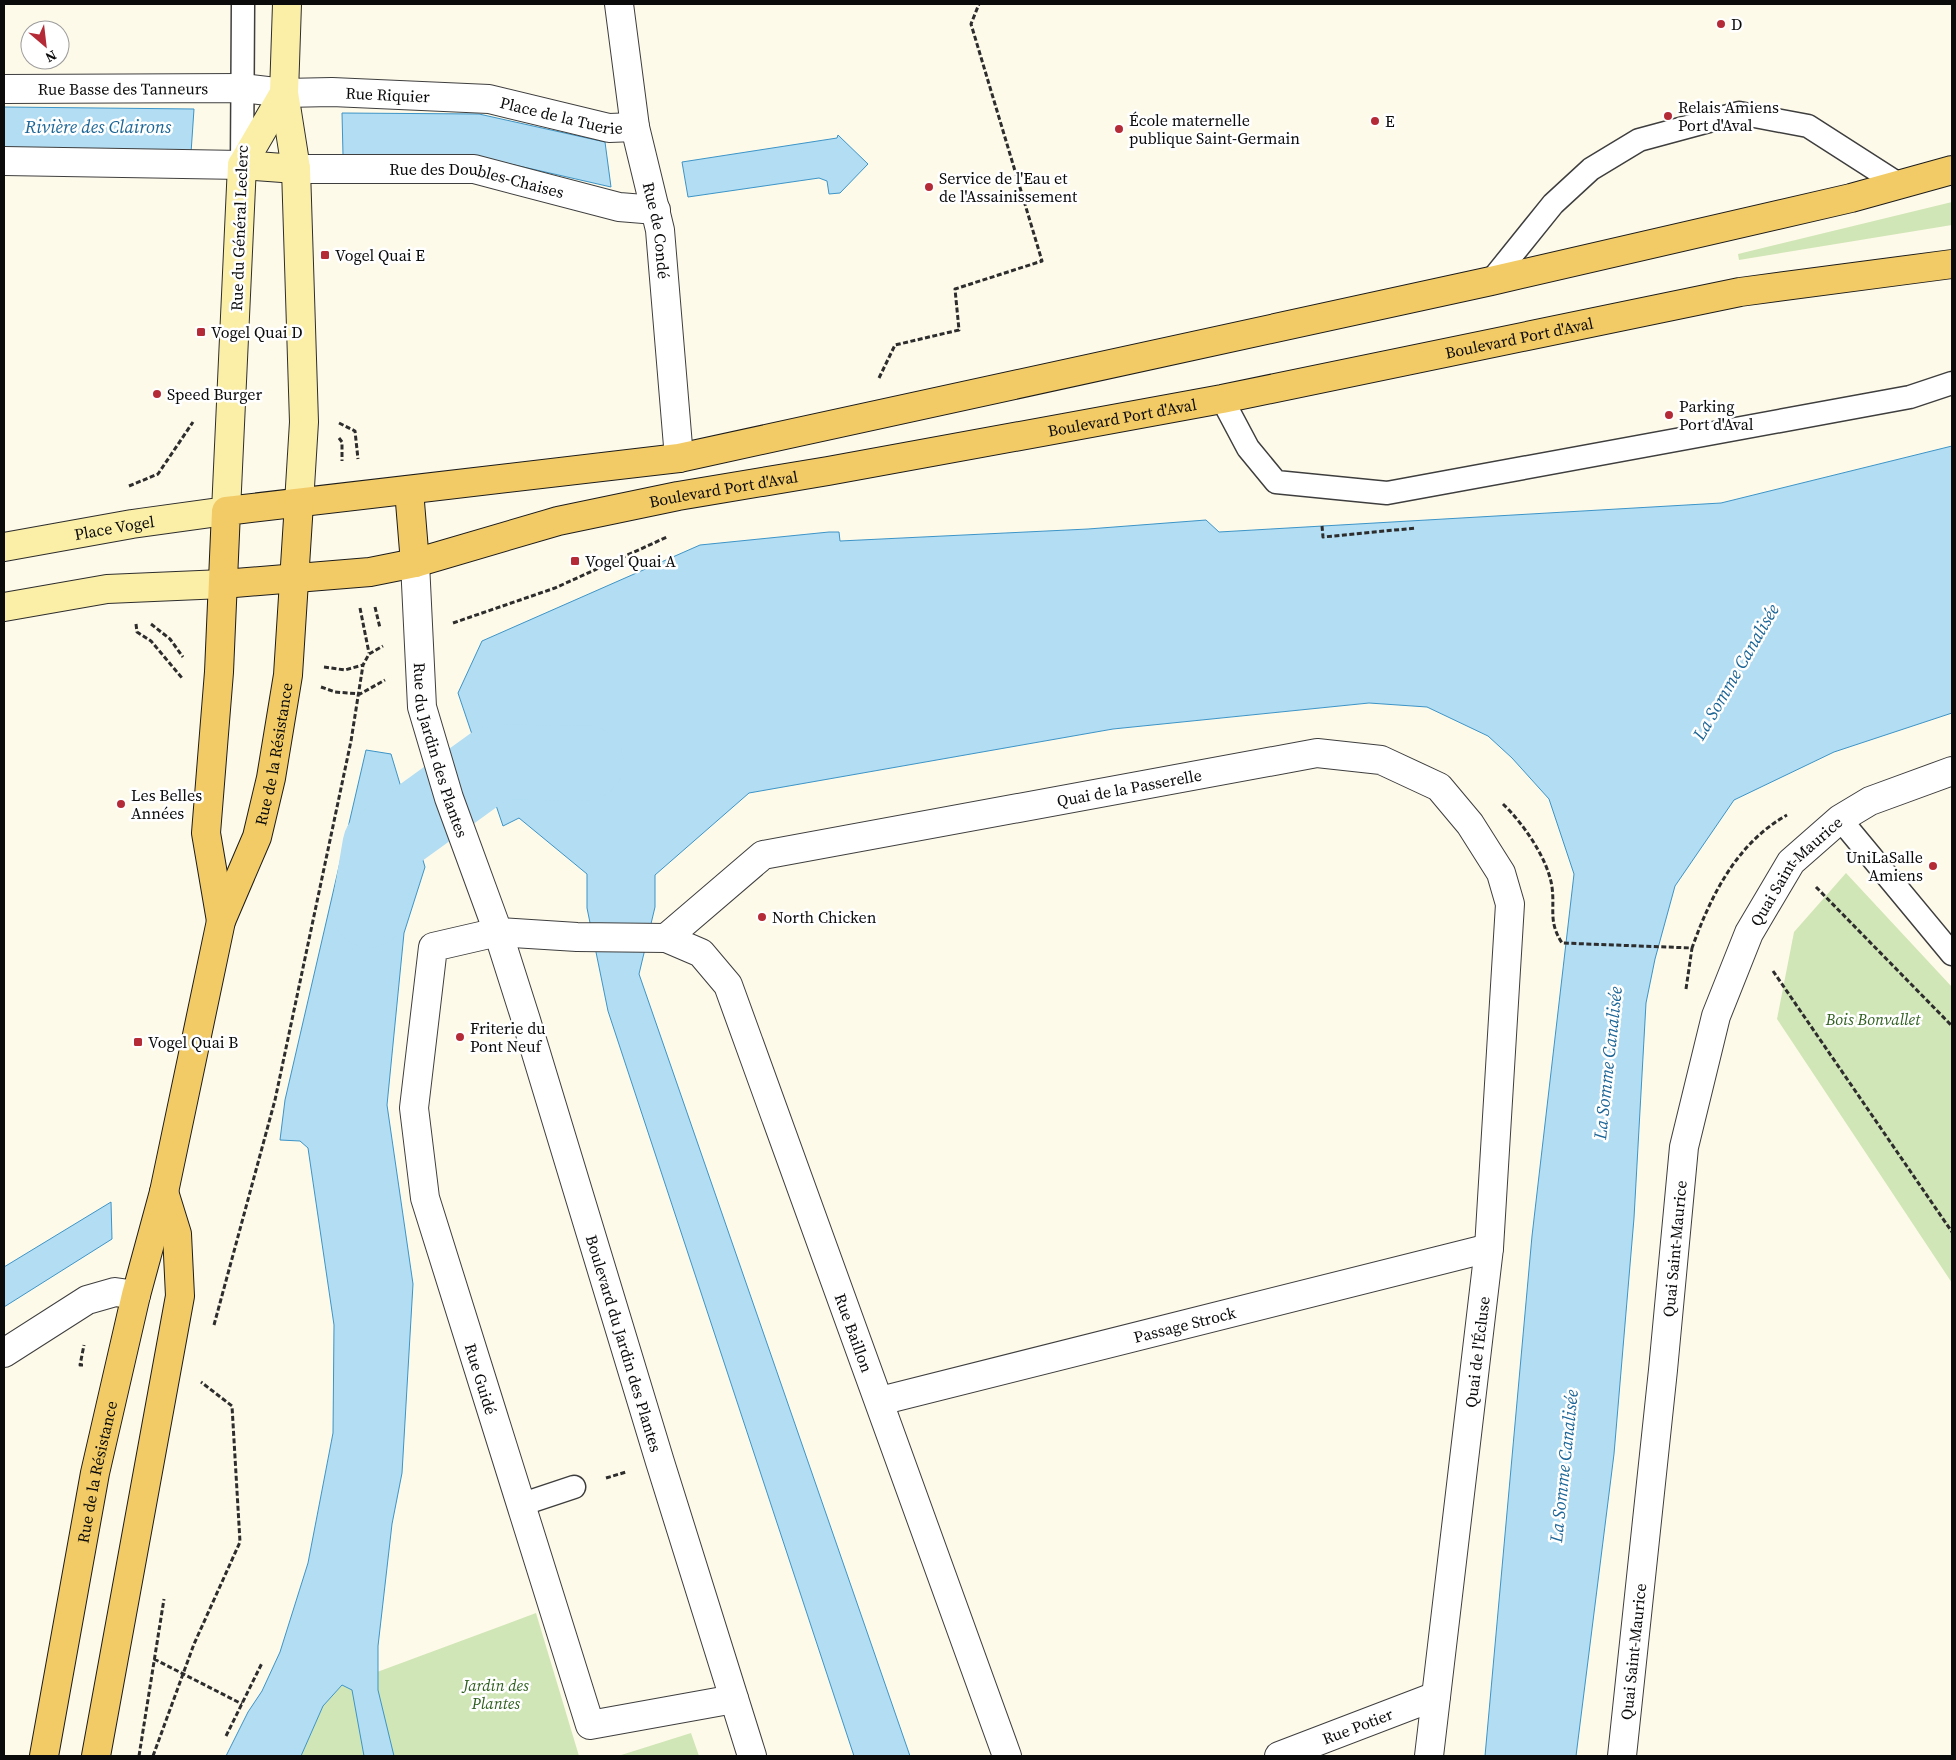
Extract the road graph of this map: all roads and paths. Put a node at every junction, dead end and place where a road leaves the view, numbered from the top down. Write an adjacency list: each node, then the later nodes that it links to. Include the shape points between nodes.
1 (243, 4): 5 (lane, Rue du Général Leclerc)
2 (287, 4): 7 (main road)
3 (619, 4): 9 (street, Rue de Condé)
4 (979, 4): 18 (path, via 971,24 1042,261 954,289 959,330)
5 (242, 88): 6 (street, Rue Basse des Tanneurs); 7 (street, Rue Basse des Tanneurs); 11 (lane, Rue du Général Leclerc)
6 (4, 89)
7 (284, 93): 8 (street, Rue Riquier); 11 (main road); 12 (main road)
8 (489, 99): 9 (street, Place de la Tuerie, via 609,128)
9 (635, 127): 15 (street, Rue de Condé)
10 (4, 161): 11 (street)
11 (242, 165): 12 (main road); 28 (main road, Rue du Général Leclerc)
12 (296, 169): 15 (street, Rue des Doubles-Chaises, via 474,169); 27 (main road, via 304,422)
13 (1952, 170): 14 (main road)
14 (1900, 185): 17 (main road); 17 (lane, via 1808,126 1739,113 1639,140 1591,169 1553,204)
15 (658, 220): 24 (street, Rue de Condé)
16 (1952, 264): 20 (main road, Boulevard Port d'Aval, via 1740,292)
17 (1491, 281): 24 (main road)
18 (895, 345)
19 (1952, 383): 20 (lane, via 1910,397 1387,493 1276,482 1248,448)
20 (1222, 399): 33 (main road, Boulevard Port d'Aval, via 669,498 558,521)
21 (331, 419): 23 (path)
22 (192, 422): 25 (path, via 158,474)
23 (355, 431)
24 (679, 458): 26 (main road)
25 (124, 488)
26 (409, 490): 27 (main road); 33 (main road)
27 (299, 503): 28 (main road); 35 (main road, Rue de la Résistance)
28 (226, 511): 32 (main road, Place Vogel); 36 (main road, Rue de la Résistance)
29 (1322, 526): 30 (path, via 1323,537)
30 (1416, 528)
31 (668, 536): 40 (path, via 555,588)
32 (4, 547)
33 (415, 562): 34 (main road, Boulevard Port d'Aval); 40 (street, Rue du Jardin des Plantes)
34 (353, 574): 35 (main road, Boulevard Port d'Aval); 41 (path)
35 (294, 580): 36 (main road, Boulevard Port d'Aval); 42 (main road, Rue de la Résistance)
36 (223, 584): 37 (main road); 43 (main road, Rue de la Résistance)
37 (145, 586): 38 (main road, via 107,589); 43 (path, via 149,623 170,639 190,665)
38 (4, 607)
39 (138, 632): 46 (path, via 151,641)
40 (418, 635): 41 (path, via 384,645); 54 (street, Rue du Jardin des Plantes, via 422,707 449,798)
41 (369, 654): 44 (path)
42 (289, 659): 44 (path, via 345,670); 53 (main road, Rue de la Résistance, via 271,778 257,837)
43 (219, 661): 53 (main road, Rue de la Résistance, via 206,834)
44 (363, 665): 47 (path)
45 (390, 677): 47 (path)
46 (181, 678)
47 (360, 694): 66 (path, via 275,1100)
48 (1952, 771): 51 (street, Quai Saint-Maurice, via 1870,801)
49 (1508, 809): 58 (path, via 1539,854 1552,886 1554,930 1562,943)
50 (1792, 812): 58 (path, via 1769,825 1729,868 1706,911)
51 (1840, 819): 52 (street, Quai Saint-Maurice); 59 (lane)
52 (1791, 862): 55 (street, Quai Saint-Maurice); 61 (path)
53 (221, 921): 62 (main road, Rue de la Résistance)
54 (498, 932): 56 (street); 72 (street, Boulevard du Jardin des Plantes); 74 (street, Rue Guidé, via 433,946 414,1108 425,1198)
55 (1749, 933): 63 (path); 91 (street, Quai Saint-Maurice, via 1716,1016 1684,1147)
56 (666, 938): 57 (street, Quai de la Passerelle, via 763,855 1316,753 1381,760 1439,787 1470,824 1501,873 1510,904); 71 (street, Rue Baillon, via 701,954 728,985)
57 (1508, 945): 64 (street, Quai de l'Écluse)
58 (1692, 948): 60 (path)
59 (1952, 954)
60 (1685, 992)
61 (1952, 1026)
62 (164, 1192): 65 (main road, Rue de la Résistance); 84 (main road, Rue de la Résistance, via 177,1234 180,1296)
63 (1952, 1232)
64 (1489, 1248): 71 (street, Passage Strock); 79 (street, Quai de l'Écluse)
65 (136, 1296): 67 (street, via 115,1292 87,1300); 83 (main road, Rue de la Résistance, via 95,1473)
66 (212, 1334)
67 (4, 1353)
68 (202, 1372): 69 (path)
69 (199, 1382): 70 (path); 78 (path, via 232,1406 240,1542)
70 (198, 1391)
71 (880, 1401): 88 (street, Rue Baillon)
72 (660, 1462): 73 (path); 80 (street, Boulevard du Jardin des Plantes)
73 (574, 1487): 74 (lane)
74 (520, 1505): 80 (street, Rue Guidé, via 590,1725)
75 (165, 1593): 76 (path)
76 (154, 1659): 78 (path); 85 (path)
77 (262, 1663): 81 (path)
78 (184, 1674): 81 (path); 86 (path)
79 (1436, 1696): 89 (street, Rue Potier); 90 (street, Quai de l'Écluse)
80 (734, 1699): 87 (street, Boulevard du Jardin des Plantes)
81 (242, 1704): 82 (path)
82 (226, 1736)
83 (44, 1756)
84 (96, 1756)
85 (139, 1756)
86 (153, 1756)
87 (752, 1756)
88 (1007, 1756)
89 (1279, 1756)
90 (1429, 1756)
91 (1622, 1756)

